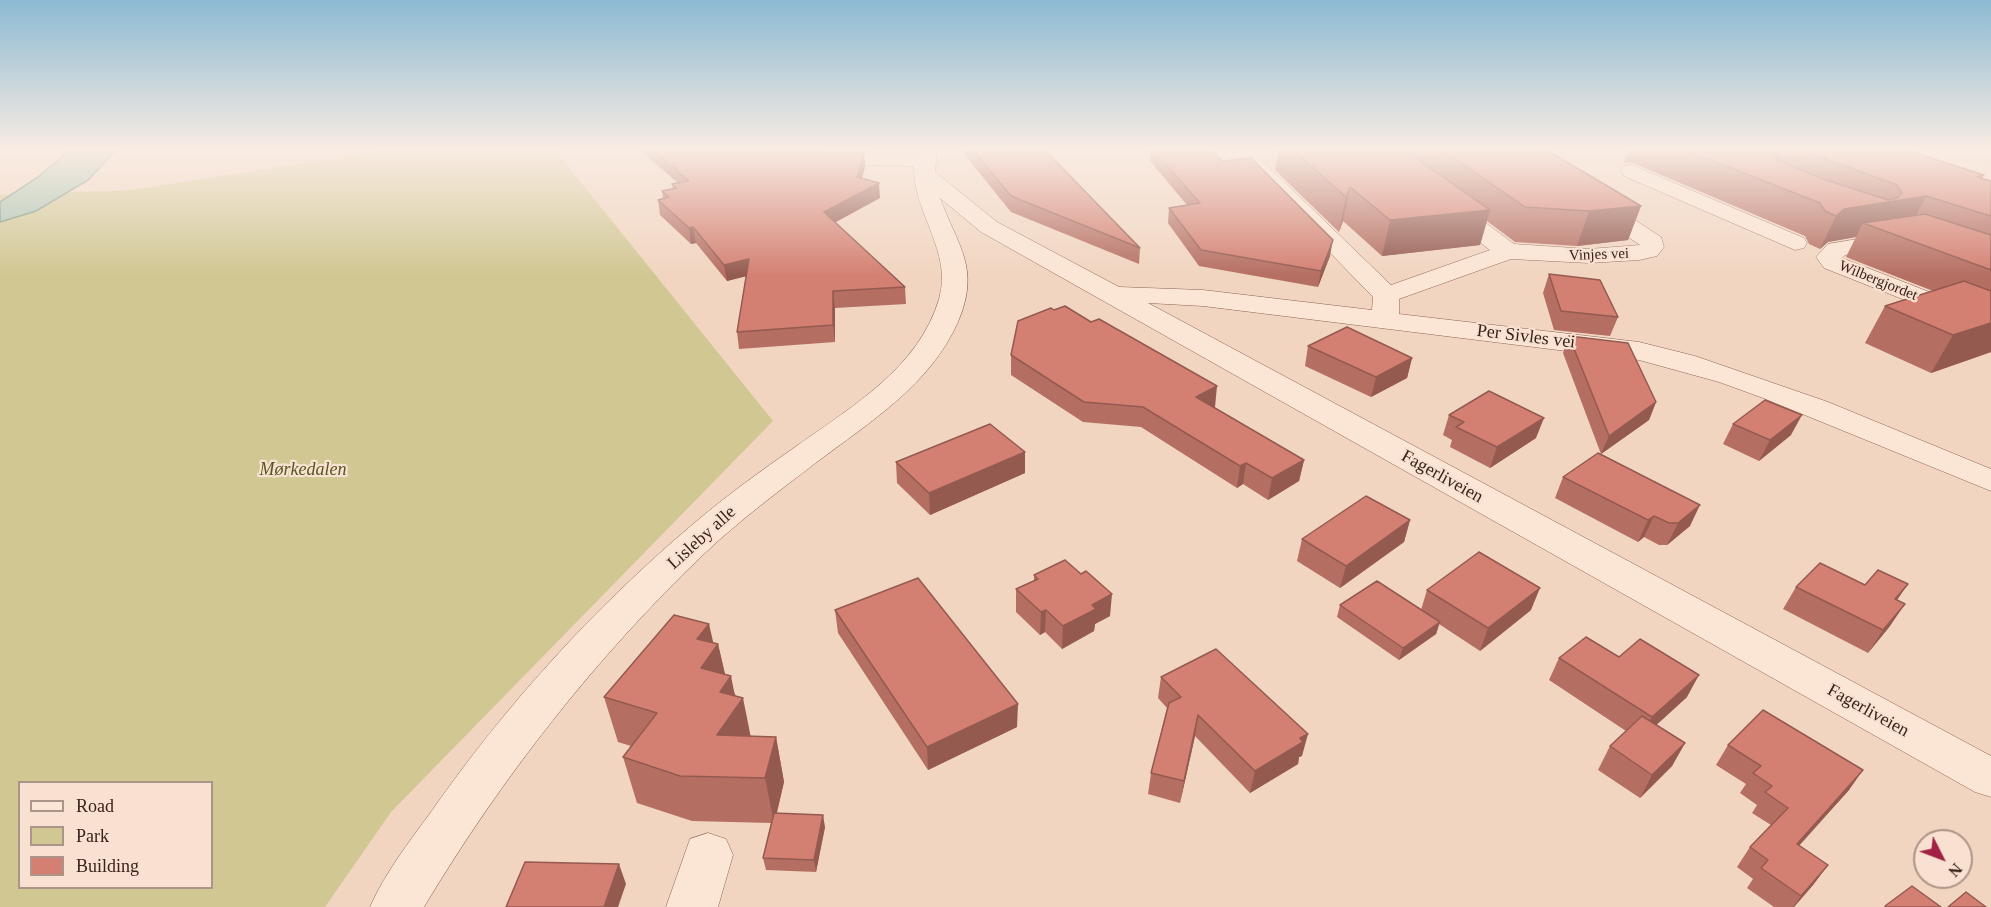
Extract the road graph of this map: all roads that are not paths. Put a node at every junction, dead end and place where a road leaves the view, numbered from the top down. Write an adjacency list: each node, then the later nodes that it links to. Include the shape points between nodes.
1 (927, 191): 18 (street, Lisleby alle, via 956,269 952,301 927,351 880,400 747,497 594,643 509,741 440,837)
2 (955, 191): 10 (street, Fagerliveien, via 989,227)
3 (1278, 191): 12 (street)
4 (1427, 191): 9 (street)
5 (1681, 191): 8 (street)
6 (1578, 193): 9 (street, Vinjes vei, via 1646,237 1652,247 1639,253 1589,256)
7 (1920, 241): 13 (street, Wilbergjordet, via 1909,238 1838,249 1828,257 1833,263)
8 (1795, 243)
9 (1508, 251): 12 (street, Vinjes vei)
10 (1112, 296): 12 (street, Per Sivles vei, via 1166,295); 16 (street, Fagerliveien)
11 (1991, 300): 13 (street)
12 (1386, 308): 15 (street, Per Sivles vei, via 1689,363 1767,389)
13 (1954, 311): 14 (street, Wilbergjordet)
14 (1991, 326)
15 (1991, 481)
16 (1991, 778)
17 (708, 855): 19 (street)
18 (396, 907)
19 (692, 907)

